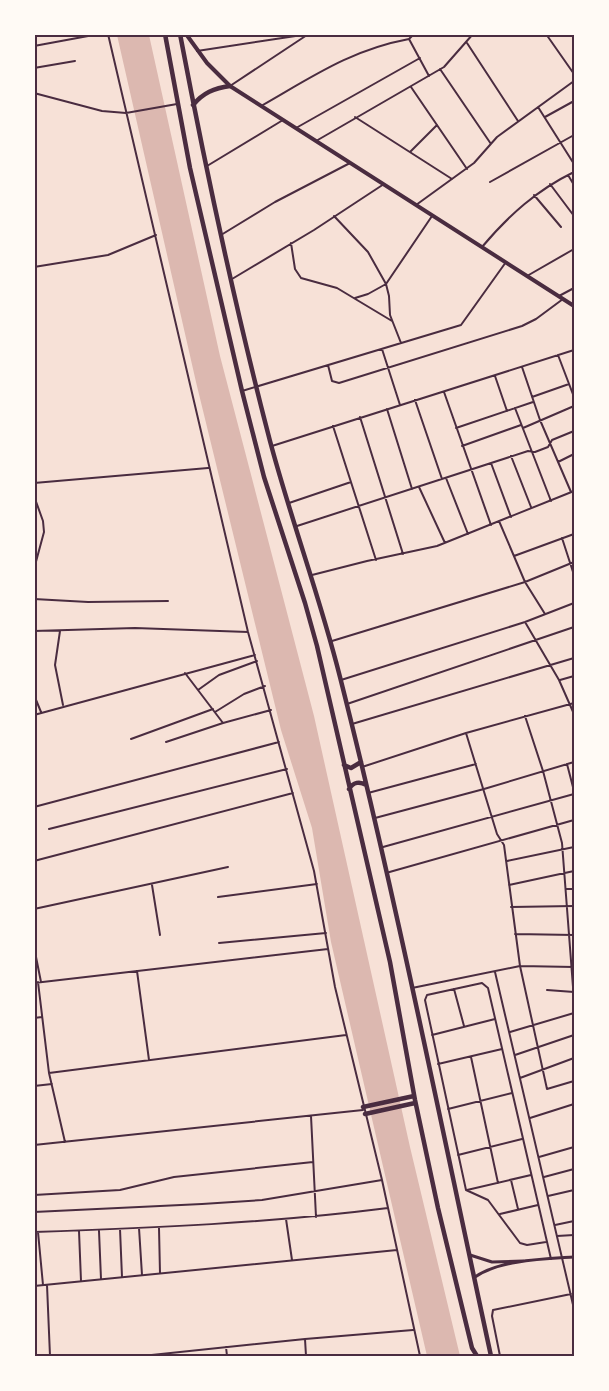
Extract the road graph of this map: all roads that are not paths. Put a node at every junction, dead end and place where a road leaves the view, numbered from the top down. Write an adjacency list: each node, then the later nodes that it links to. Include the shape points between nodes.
1 (99, 34): 12 (street)
2 (108, 34): 29 (street)
3 (165, 34): 25 (highway)
4 (180, 34): 26 (highway)
5 (186, 34): 13 (main road)
6 (414, 34): 10 (street)
7 (473, 34): 11 (street)
8 (546, 34): 18 (street)
9 (308, 35): 13 (street); 21 (street)
10 (409, 39): 14 (street); 27 (street, via 357,52)
11 (467, 42): 17 (street); 33 (street)
12 (34, 45)
13 (197, 51): 21 (main road)
14 (420, 58): 19 (street); 35 (street)
15 (75, 61): 16 (street)
16 (34, 68)
17 (440, 69): 19 (street); 39 (street)
18 (574, 74)
19 (429, 76): 22 (street)
20 (574, 81): 28 (street)
21 (230, 86): 26 (highway, via 206,93); 27 (main road)
22 (410, 86): 30 (street); 34 (street)
23 (34, 93): 29 (street, via 96,110)
24 (574, 102): 31 (street)
25 (177, 104): 29 (street); 83 (highway)
26 (193, 105): 43 (highway)
27 (261, 106): 32 (main road)
28 (538, 107): 31 (street); 33 (street)
29 (126, 113): 58 (street)
30 (355, 117): 37 (street); 40 (street)
31 (545, 117): 38 (street)
32 (283, 120): 35 (main road); 43 (street)
33 (518, 121): 39 (street)
34 (436, 125): 40 (street); 44 (street)
35 (296, 128): 37 (main road)
36 (574, 135): 38 (street)
37 (316, 141): 41 (main road)
38 (561, 142): 42 (street); 48 (street)
39 (491, 144): 44 (street)
40 (410, 152): 47 (street)
41 (351, 162): 49 (main road); 59 (street)
42 (574, 164)
43 (207, 166): 59 (highway)
44 (466, 169): 47 (street)
45 (574, 172): 46 (street)
46 (567, 175): 50 (street); 51 (street)
47 (452, 179): 53 (street)
48 (490, 182)
49 (384, 184): 53 (main road); 54 (street)
50 (550, 184): 52 (street); 56 (street)
51 (574, 185)
52 (534, 195): 57 (street); 61 (street)
53 (416, 205): 55 (main road)
54 (334, 216): 60 (street); 67 (street, via 368,252)
55 (432, 216): 61 (main road); 67 (street)
56 (574, 216)
57 (561, 227)
58 (156, 235): 64 (street, via 108,255); 108 (street)
59 (221, 235): 66 (highway)
60 (291, 243): 66 (street); 69 (street, via 295,269 301,278 333,286)
61 (482, 247): 63 (main road)
62 (574, 249): 65 (street)
63 (506, 262): 65 (main road); 73 (street, via 464,323)
64 (34, 267)
65 (527, 276): 70 (main road)
66 (232, 279): 82 (highway)
67 (386, 284): 69 (street); 72 (street)
68 (574, 288): 70 (street)
69 (354, 298): 72 (street)
70 (561, 298): 71 (main road); 79 (street, via 522,326)
71 (574, 306)
72 (392, 321): 73 (street)
73 (401, 343): 74 (street)
74 (382, 349): 77 (street); 79 (street)
75 (574, 351): 76 (street)
76 (558, 355): 78 (street); 81 (street)
77 (328, 365): 79 (street, via 336,383); 82 (street)
78 (522, 367): 80 (street); 85 (street)
79 (388, 368): 89 (street)
80 (495, 375): 84 (street); 93 (street)
81 (569, 384): 85 (street); 86 (street)
82 (257, 387): 83 (street); 101 (highway)
83 (242, 391): 181 (highway, via 271,502 312,624)
84 (444, 391): 87 (street); 98 (street)
85 (532, 397): 88 (street)
86 (574, 397)
87 (415, 400): 89 (street); 110 (street)
88 (534, 402): 91 (street); 95 (street)
89 (400, 405): 92 (street)
90 (574, 406): 95 (street)
91 (515, 408): 93 (street); 97 (street)
92 (387, 409): 94 (street); 114 (street)
93 (507, 411): 98 (street)
94 (360, 417): 96 (street); 117 (street)
95 (540, 420): 97 (street); 100 (street)
96 (333, 426): 101 (street); 111 (street)
97 (522, 426): 102 (street); 103 (street)
98 (456, 428): 102 (street)
99 (574, 431): 100 (street)
100 (550, 444): 103 (street); 106 (street)
101 (272, 446): 119 (highway)
102 (462, 446): 109 (street)
103 (532, 452): 105 (street); 118 (street)
104 (574, 454): 106 (street)
105 (511, 456): 107 (street); 121 (street)
106 (558, 462): 115 (street)
107 (491, 463): 109 (street); 122 (street)
108 (209, 468): 112 (street); 147 (street)
109 (470, 470): 110 (street); 124 (street)
110 (444, 479): 113 (street); 126 (street)
111 (351, 482): 119 (street); 120 (street)
112 (34, 483)
113 (419, 487): 114 (street); 129 (street)
114 (412, 489): 117 (street)
115 (573, 492): 118 (street)
116 (34, 496): 135 (street, via 44,532)
117 (385, 498): 120 (street); 130 (street)
118 (551, 501): 121 (street)
119 (290, 503): 125 (highway)
120 (358, 507): 125 (street); 132 (street)
121 (532, 508): 122 (street)
122 (511, 517): 123 (street)
123 (500, 521): 124 (street); 131 (street)
124 (491, 525): 126 (street)
125 (297, 526): 136 (highway)
126 (468, 534): 129 (street)
127 (574, 534): 128 (street)
128 (562, 538): 131 (street); 134 (street)
129 (446, 543): 130 (street)
130 (403, 554): 132 (street)
131 (514, 556): 138 (street)
132 (376, 560): 136 (street)
133 (574, 562): 134 (street)
134 (570, 563): 137 (street); 138 (street)
135 (34, 568)
136 (312, 575): 149 (highway)
137 (574, 575)
138 (525, 582): 142 (street); 149 (street)
139 (34, 600): 140 (street)
140 (168, 601)
141 (574, 603): 142 (street)
142 (545, 615): 143 (street)
143 (525, 622): 148 (street); 156 (street)
144 (574, 627): 148 (street)
145 (34, 631): 146 (street)
146 (60, 631): 147 (street, via 135,628); 164 (street, via 55,665)
147 (249, 632): 150 (street)
148 (535, 639): 153 (street); 162 (street)
149 (331, 641): 156 (highway)
150 (255, 655): 152 (street); 154 (street)
151 (574, 658): 153 (street)
152 (257, 661): 158 (street); 159 (street, via 219,675)
153 (550, 665): 157 (street); 172 (street)
154 (185, 673): 159 (street); 164 (street)
155 (574, 676): 157 (street)
156 (341, 680): 162 (highway)
157 (559, 680): 163 (street)
158 (265, 686): 165 (street); 166 (street)
159 (198, 690): 165 (street)
160 (34, 695): 167 (street)
161 (574, 703): 163 (street)
162 (347, 704): 172 (highway)
163 (570, 704): 168 (street); 170 (street)
164 (63, 706): 167 (street)
165 (214, 710): 171 (street); 174 (street)
166 (271, 710): 171 (street); 176 (street)
167 (41, 712): 169 (street)
168 (574, 714)
169 (34, 715)
170 (525, 716): 173 (street); 183 (street)
171 (223, 723): 175 (street)
172 (352, 724): 178 (highway)
173 (466, 733): 178 (street); 179 (street)
174 (131, 739)
175 (166, 742)
176 (279, 742): 182 (street); 191 (street)
177 (574, 762): 180 (street)
178 (361, 764): 181 (highway, via 349,768); 184 (highway)
179 (476, 764): 186 (street); 189 (street)
180 (567, 764): 183 (street); 187 (street)
181 (344, 765): 185 (highway)
182 (287, 769): 188 (street); 196 (street)
183 (543, 771): 186 (street); 190 (street)
184 (366, 785): 185 (highway, via 356,783); 189 (highway)
185 (349, 789): 259 (highway, via 390,962)
186 (483, 789): 192 (street); 193 (street)
187 (574, 792): 190 (street)
188 (293, 793): 201 (street); 208 (street)
189 (368, 793): 193 (highway)
190 (551, 800): 192 (street); 195 (street)
191 (34, 807)
192 (492, 815): 197 (street); 199 (street)
193 (374, 819): 199 (highway)
194 (574, 820): 195 (street)
195 (557, 824): 197 (street); 200 (street)
196 (49, 829)
197 (500, 840): 202 (street); 205 (street)
198 (574, 847): 200 (street)
199 (380, 848): 205 (highway)
200 (562, 850): 202 (street); 206 (street)
201 (34, 861)
202 (507, 861): 209 (street)
203 (228, 867): 207 (street)
204 (574, 871): 206 (street)
205 (386, 873): 230 (highway)
206 (565, 874): 209 (street); 210 (street)
207 (152, 884): 216 (street); 219 (street)
208 (317, 884): 212 (street); 217 (street)
209 (509, 885): 215 (street)
210 (566, 889): 211 (street); 213 (street)
211 (574, 889)
212 (218, 897)
213 (568, 906): 214 (street); 215 (street); 220 (street)
214 (574, 906)
215 (511, 907): 218 (street)
216 (34, 909)
217 (326, 933): 222 (street); 224 (street)
218 (515, 934): 220 (street); 225 (street)
219 (160, 935)
220 (570, 935): 221 (street); 226 (street)
221 (574, 935)
222 (219, 942)
223 (34, 947): 229 (street)
224 (328, 949): 227 (street); 242 (street)
225 (520, 966): 226 (street); 228 (street); 240 (street)
226 (573, 967): 233 (street)
227 (137, 971): 229 (street); 250 (street)
228 (495, 972): 230 (street); 241 (street)
229 (38, 982): 236 (street)
230 (411, 988): 305 (highway)
231 (454, 989): 238 (street, via 485,984); 239 (street); 243 (street, via 425,997)
232 (547, 990): 233 (street)
233 (574, 991): 234 (street)
234 (574, 1000)
235 (574, 1013): 240 (street)
236 (42, 1017): 237 (street); 253 (street)
237 (34, 1018)
238 (495, 1019): 239 (street); 246 (street)
239 (464, 1026): 243 (street)
240 (533, 1026): 241 (street); 245 (street)
241 (510, 1032): 247 (street)
242 (346, 1035): 250 (street); 264 (street)
243 (432, 1035): 251 (street)
244 (574, 1035): 245 (street)
245 (537, 1048): 247 (street); 252 (street)
246 (502, 1049): 248 (street); 258 (street)
247 (515, 1055): 254 (street)
248 (471, 1057): 251 (street); 260 (street)
249 (574, 1058): 252 (street)
250 (149, 1060): 253 (street)
251 (438, 1064): 263 (street)
252 (542, 1070): 254 (street); 255 (street, via 548,1090)
253 (50, 1073): 256 (street)
254 (520, 1078): 266 (street)
255 (574, 1082)
256 (52, 1084): 257 (street); 268 (street)
257 (34, 1086)
258 (512, 1093): 260 (street); 267 (street)
259 (414, 1096): 261 (highway); 264 (highway)
260 (480, 1101): 263 (street); 270 (street)
261 (415, 1103): 264 (highway); 329 (highway)
262 (574, 1104): 266 (street)
263 (448, 1109): 272 (street)
264 (365, 1110): 265 (street); 278 (street)
265 (311, 1116): 268 (street); 274 (street)
266 (530, 1118): 273 (street)
267 (523, 1139): 270 (street); 276 (street)
268 (65, 1142): 269 (street)
269 (34, 1145)
270 (490, 1147): 272 (street); 280 (street)
271 (574, 1147): 273 (street)
272 (458, 1155): 281 (street)
273 (539, 1157): 277 (street)
274 (313, 1162): 283 (street); 284 (street, via 174,1177 120,1190)
275 (574, 1168): 277 (street)
276 (531, 1176): 279 (street); 286 (street)
277 (544, 1177): 285 (street)
278 (382, 1180): 283 (street); 287 (street)
279 (511, 1180): 280 (street); 288 (street)
280 (498, 1183): 281 (street)
281 (466, 1190): 290 (street, via 486,1198)
282 (574, 1190): 285 (street)
283 (315, 1192): 289 (street, via 262,1200); 291 (street)
284 (34, 1196)
285 (548, 1196): 294 (street)
286 (538, 1205): 288 (street); 303 (street)
287 (388, 1208): 291 (street); 304 (street)
288 (518, 1210): 290 (street)
289 (34, 1212)
290 (499, 1215): 303 (street, via 522,1244)
291 (316, 1217): 292 (street)
292 (286, 1219): 296 (street); 309 (street)
293 (574, 1221): 294 (street)
294 (555, 1225): 302 (street)
295 (139, 1228): 296 (street); 297 (street); 312 (street)
296 (159, 1228): 311 (street)
297 (120, 1229): 298 (street); 313 (street)
298 (99, 1230): 299 (street); 315 (street)
299 (79, 1231): 300 (street); 316 (street)
300 (36, 1232): 317 (street)
301 (574, 1234): 302 (street)
302 (557, 1236): 307 (street)
303 (546, 1242): 308 (street)
304 (397, 1250): 309 (street); 321 (street)
305 (469, 1254): 310 (street, via 492,1262); 314 (highway)
306 (574, 1257): 307 (street)
307 (562, 1258): 308 (street); 319 (street)
308 (550, 1259): 310 (street)
309 (292, 1260): 311 (street)
310 (533, 1261): 314 (street, via 494,1268)
311 (160, 1273): 312 (street)
312 (141, 1275): 313 (street)
313 (122, 1277): 315 (street)
314 (474, 1278): 330 (highway)
315 (102, 1279): 316 (street)
316 (81, 1281): 317 (street)
317 (45, 1285): 318 (street); 324 (street)
318 (34, 1286)
319 (571, 1294): 320 (street); 331 (street, via 494,1310)
320 (574, 1309)
321 (413, 1330): 322 (street); 328 (street)
322 (304, 1339): 323 (street); 327 (street)
323 (226, 1347): 325 (street); 326 (street)
324 (50, 1356)
325 (142, 1356)
326 (227, 1356)
327 (306, 1356)
328 (420, 1356)
329 (475, 1356)
330 (491, 1356)
331 (500, 1356)

